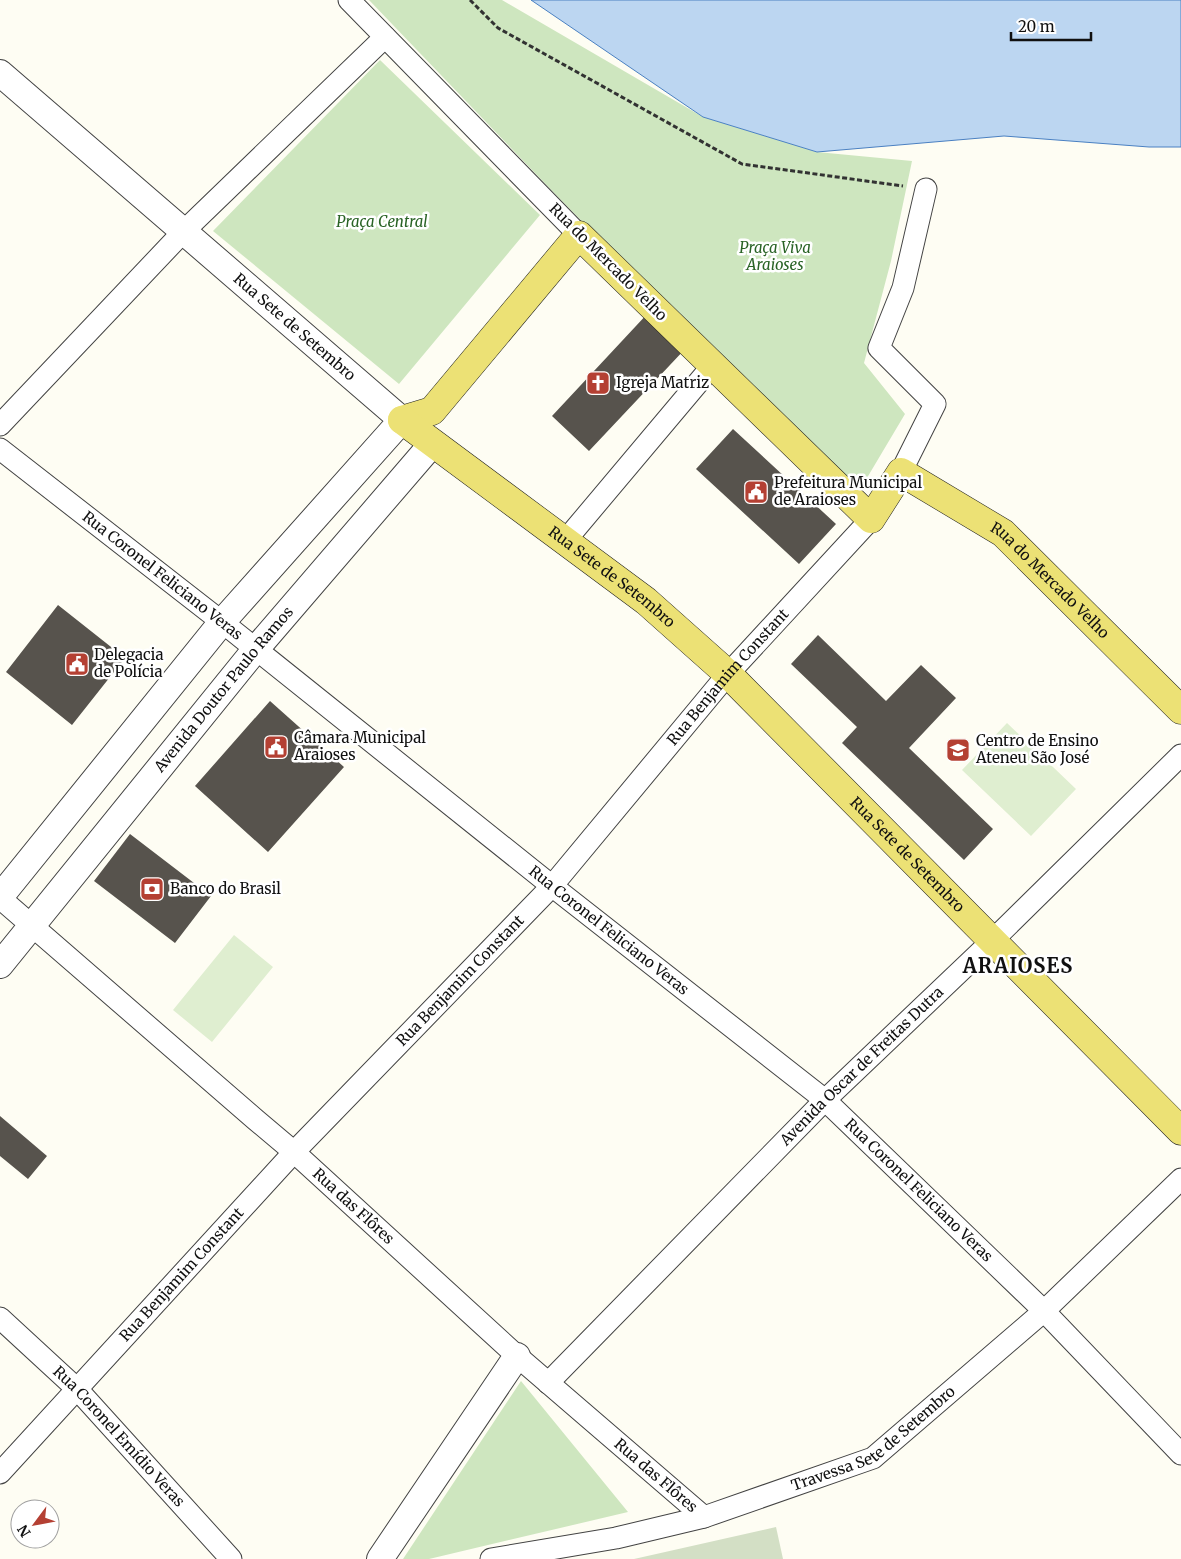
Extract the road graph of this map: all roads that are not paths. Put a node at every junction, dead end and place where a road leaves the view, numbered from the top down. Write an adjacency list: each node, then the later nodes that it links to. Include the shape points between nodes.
1 (349, 0): 2 (street, Rua do Mercado Velho)
2 (385, 37): 5 (street); 6 (street, Rua do Mercado Velho)
3 (0, 73): 5 (street, Rua Sete de Setembro)
4 (926, 188): 13 (street, via 903,288 879,348 935,404)
5 (183, 232): 9 (street, Rua Sete de Setembro); 10 (street)
6 (579, 235): 7 (main road, Rua do Mercado Velho); 8 (main road)
7 (713, 365): 14 (main road, Rua do Mercado Velho); 15 (street)
8 (432, 411): 9 (main road); 11 (main road)
9 (402, 420): 11 (main road, Rua Sete de Setembro); 16 (street)
10 (0, 425)
11 (433, 443): 15 (main road, Rua Sete de Setembro); 17 (street, Avenida Doutor Paulo Ramos)
12 (0, 449): 16 (street, Rua Coronel Feliciano Veras)
13 (902, 472): 14 (main road, Rua Benjamim Constant); 19 (main road, Rua do Mercado Velho, via 1004,533)
14 (871, 519): 18 (street, Rua Benjamim Constant)
15 (564, 541): 18 (main road, Rua Sete de Setembro, via 646,601)
16 (222, 622): 17 (street, Rua Coronel Feliciano Veras); 22 (street)
17 (255, 650): 21 (street, Rua Coronel Feliciano Veras); 23 (street, Avenida Doutor Paulo Ramos)
18 (728, 674): 21 (street, Rua Benjamim Constant); 24 (main road, Rua Sete de Setembro)
19 (1181, 710)
20 (1181, 755): 24 (street, Avenida Oscar de Freitas Dutra)
21 (552, 886): 26 (street, Rua Coronel Feliciano Veras); 28 (street, Rua Benjamim Constant)
22 (0, 897): 23 (street, Rua das Flôres)
23 (32, 926): 25 (street, Avenida Doutor Paulo Ramos); 28 (street, Rua das Flôres)
24 (993, 940): 26 (street, Avenida Oscar de Freitas Dutra); 27 (main road, Rua Sete de Setembro)
25 (0, 965)
26 (825, 1100): 30 (street, Rua Coronel Feliciano Veras); 33 (street, Avenida Oscar de Freitas Dutra)
27 (1181, 1131)
28 (294, 1152): 32 (street, Rua das Flôres); 34 (street, Rua Benjamim Constant)
29 (1181, 1179): 30 (street, Travessa Sete de Setembro)
30 (1044, 1311): 35 (street, Rua Coronel Feliciano Veras); 37 (street, Travessa Sete de Setembro, via 873,1458)
31 (0, 1318): 34 (street, Rua Coronel Emídio Veras)
32 (517, 1356): 33 (street, Rua das Flôres); 39 (street)
33 (548, 1383): 37 (street, Rua das Flôres)
34 (78, 1389): 36 (street, Rua Benjamim Constant); 38 (street, Rua Coronel Emídio Veras)
35 (1181, 1454)
36 (0, 1473)
37 (704, 1517): 40 (street, Travessa Sete de Setembro, via 616,1538)
38 (231, 1559)
39 (380, 1559)
40 (491, 1559)

